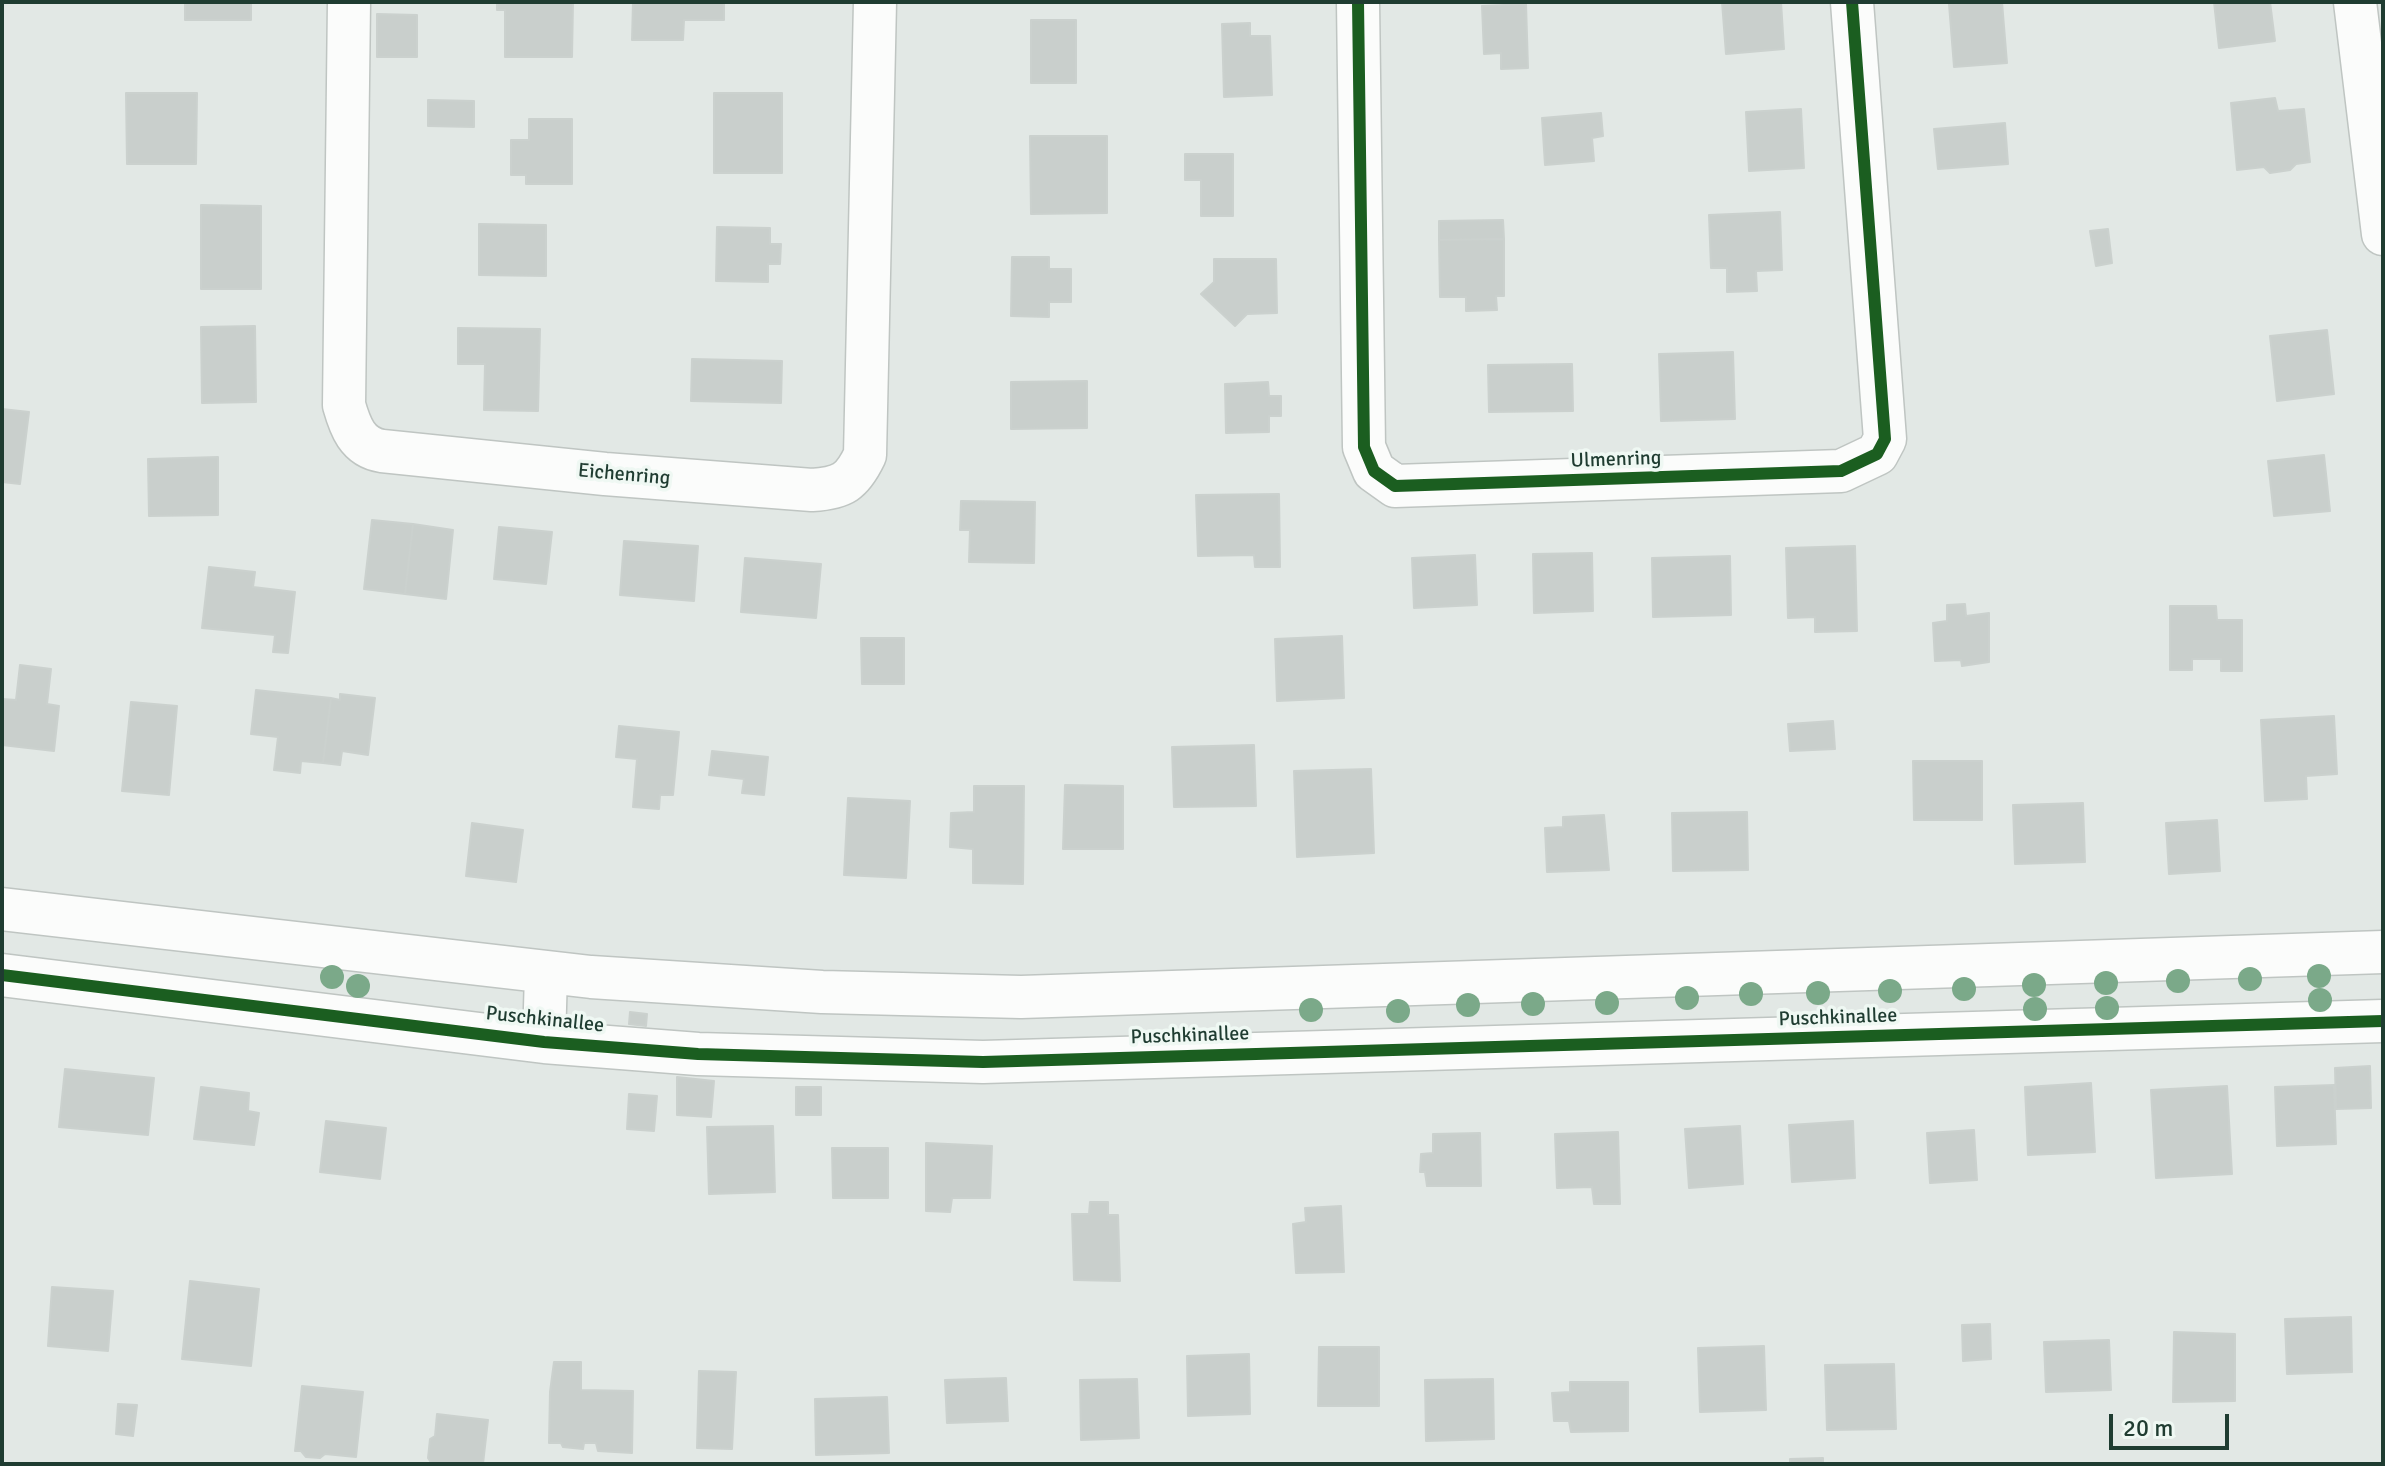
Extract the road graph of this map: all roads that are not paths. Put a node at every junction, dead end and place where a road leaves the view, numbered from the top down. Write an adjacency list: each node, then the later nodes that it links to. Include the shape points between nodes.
1 (349, 2): 2 (street, Eichenring, via 344,405 359,440 382,451 812,490 848,481 865,455)
2 (875, 2)
3 (1358, 2): 4 (street, Ulmenring, via 1364,447 1374,471 1395,486 1841,471 1877,454 1885,439)
4 (1852, 2)
5 (2355, 2): 6 (street)
6 (2383, 234)
7 (2, 909): 9 (street)
8 (2383, 952): 11 (street)
9 (546, 973): 11 (street, via 767,989 1021,997); 13 (street)
10 (2, 975): 13 (street, Puschkinallee)
11 (1645, 978): 14 (street)
12 (2383, 1021): 14 (street, Puschkinallee)
13 (544, 1042): 14 (street, Puschkinallee, via 698,1054 983,1062)
14 (1645, 1044)

